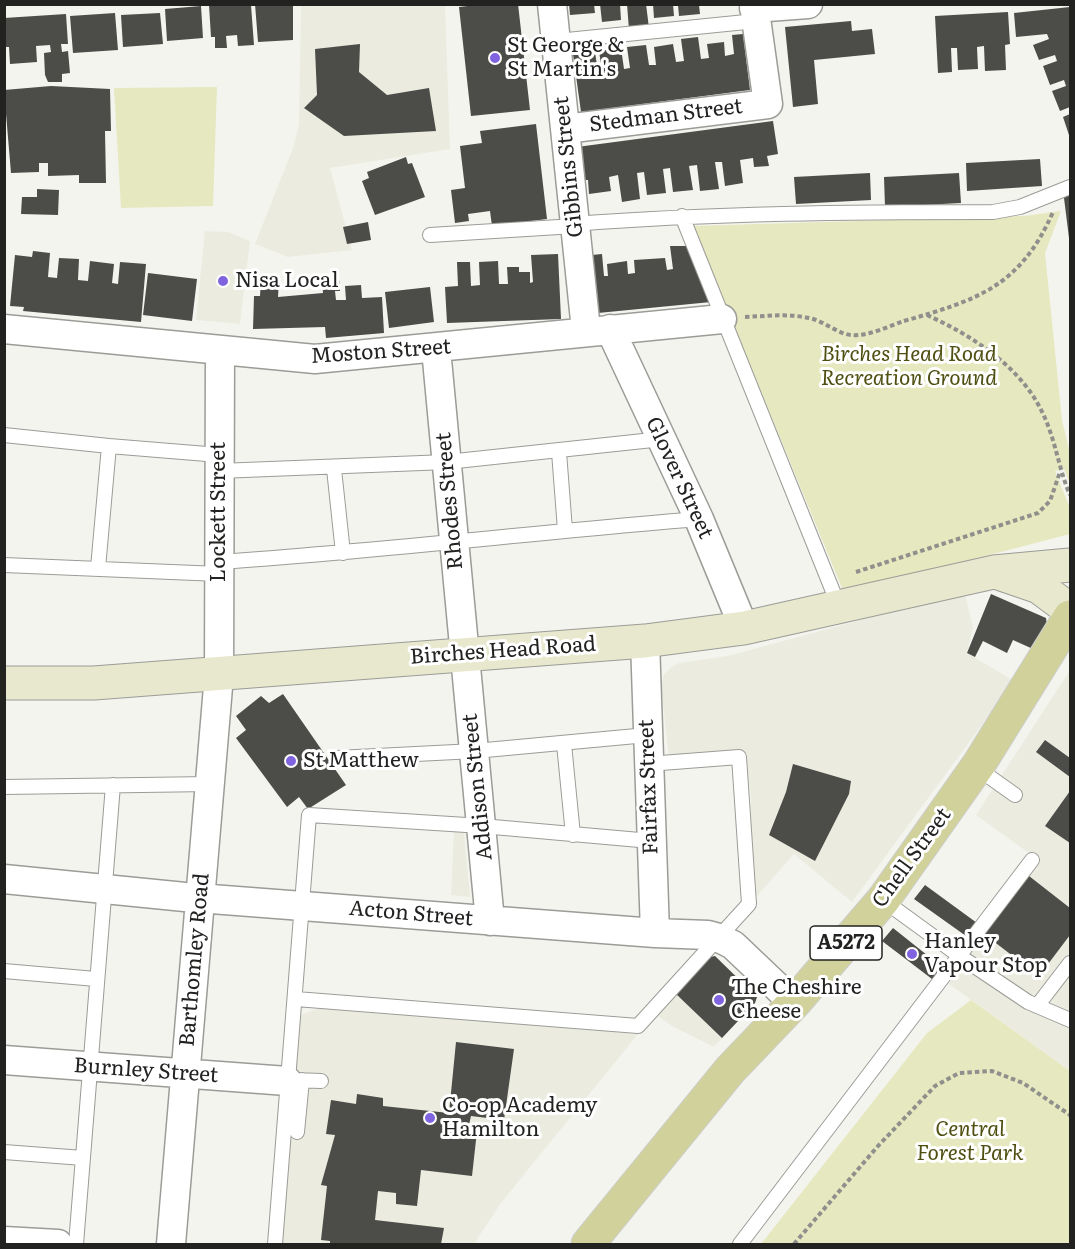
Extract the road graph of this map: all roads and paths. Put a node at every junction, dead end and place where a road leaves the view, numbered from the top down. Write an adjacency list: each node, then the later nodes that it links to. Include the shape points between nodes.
1 (552, 4): 4 (street, Gibbins Street)
2 (808, 4): 3 (street)
3 (754, 11): 4 (lane); 5 (street, Stedman Street, via 768,104)
4 (557, 41): 5 (street, Gibbins Street)
5 (565, 129): 8 (street, Gibbins Street)
6 (1066, 188): 7 (lane, via 1020,207 993,212); 10 (path, via 1042,235 1012,273 977,298)
7 (682, 216): 8 (lane); 11 (lane)
8 (574, 225): 9 (lane); 13 (street, Gibbins Street)
9 (430, 235)
10 (926, 315): 11 (path, via 853,336 794,315); 23 (path, via 976,341 1025,386 1045,416)
11 (722, 318): 13 (street, Moston Street); 34 (lane)
12 (4, 329): 15 (street, Moston Street)
13 (598, 330): 14 (street, Moston Street); 17 (street, Glover Street)
14 (436, 349): 15 (street, Moston Street, via 315,359); 20 (street, Rhodes Street)
15 (220, 350): 21 (street, Lockett Street)
16 (4, 435): 18 (lane)
17 (662, 439): 19 (lane); 25 (street, Glover Street)
18 (109, 446): 21 (lane); 31 (lane)
19 (559, 452): 20 (lane); 26 (lane)
20 (447, 462): 22 (lane); 27 (street, Rhodes Street)
21 (219, 463): 22 (lane); 32 (street, Lockett Street)
22 (334, 469): 28 (lane)
23 (1060, 472): 24 (path); 34 (path, via 1050,501 1038,513)
24 (1071, 495)
25 (699, 519): 26 (lane); 37 (street, Glover Street)
26 (565, 530): 27 (lane)
27 (453, 540): 28 (lane); 39 (street, Rhodes Street)
28 (343, 554): 32 (lane)
29 (4, 565): 31 (lane)
30 (1071, 565): 33 (street, Birches Head Road)
31 (98, 568): 32 (lane)
32 (219, 568): 40 (street, Lockett Street)
33 (994, 572): 34 (street, Birches Head Road); 35 (street, via 1039,587)
34 (835, 594): 37 (street, Birches Head Road)
35 (1071, 610)
36 (1071, 617): 47 (main road, Chell Street / A5272)
37 (744, 628): 38 (street, Birches Head Road)
38 (645, 641): 39 (street, Birches Head Road); 42 (street, Fairfax Street)
39 (463, 653): 40 (street, Birches Head Road); 44 (street, Addison Street)
40 (219, 675): 41 (street, Birches Head Road, via 94,683); 48 (street, Barthomley Road)
41 (4, 683)
42 (646, 735): 43 (lane); 46 (street, Fairfax Street)
43 (564, 744): 44 (lane); 53 (lane)
44 (475, 751): 45 (lane); 52 (street, Addison Street)
45 (337, 758)
46 (648, 764): 54 (street, Fairfax Street); 63 (lane, via 739,757 749,904)
47 (977, 768): 51 (lane); 59 (main road, Chell Street / A5272)
48 (210, 784): 49 (lane); 58 (street, Barthomley Road)
49 (113, 785): 50 (lane); 57 (lane)
50 (4, 787)
51 (1015, 795)
52 (482, 826): 53 (lane); 60 (lane, via 309,815); 61 (street, Addison Street)
53 (573, 835): 54 (lane)
54 (651, 841): 62 (street, Fairfax Street)
55 (1032, 860): 64 (lane)
56 (4, 879): 57 (street, Acton Street)
57 (103, 890): 58 (street, Acton Street); 67 (lane)
58 (201, 898): 60 (street, Acton Street); 74 (street, Barthomley Road)
59 (883, 900): 64 (lane); 69 (main road, Chell Street / A5272)
60 (302, 905): 61 (street, Acton Street); 68 (lane)
61 (490, 921): 62 (street, Acton Street)
62 (655, 933): 63 (street, Acton Street, via 708,934)
63 (719, 938): 68 (lane, via 638,1026); 69 (street, Acton Street, via 733,945)
64 (958, 955): 70 (lane); 87 (lane, via 918,1014)
65 (1071, 963): 70 (lane)
66 (4, 971): 67 (lane)
67 (96, 979): 73 (lane)
68 (296, 999): 75 (lane)
69 (794, 1003): 86 (main road, Chell Street / A5272, via 730,1070)
70 (1037, 1006): 71 (lane)
71 (1071, 1020)
72 (4, 1060): 73 (street, Burnley Street)
73 (90, 1067): 74 (street, Burnley Street); 80 (lane)
74 (184, 1074): 75 (street, Burnley Street); 84 (street, Barthomley Road)
75 (295, 1081): 76 (lane); 78 (lane); 85 (lane)
76 (321, 1081)
77 (1071, 1115): 88 (path, via 1023,1083 992,1071 959,1073 935,1086)
78 (297, 1132)
79 (4, 1152): 80 (lane)
80 (83, 1158): 83 (lane)
81 (4, 1241): 82 (street)
82 (58, 1245)
83 (76, 1245)
84 (171, 1245)
85 (275, 1245)
86 (588, 1245)
87 (740, 1245)
88 (794, 1245)

